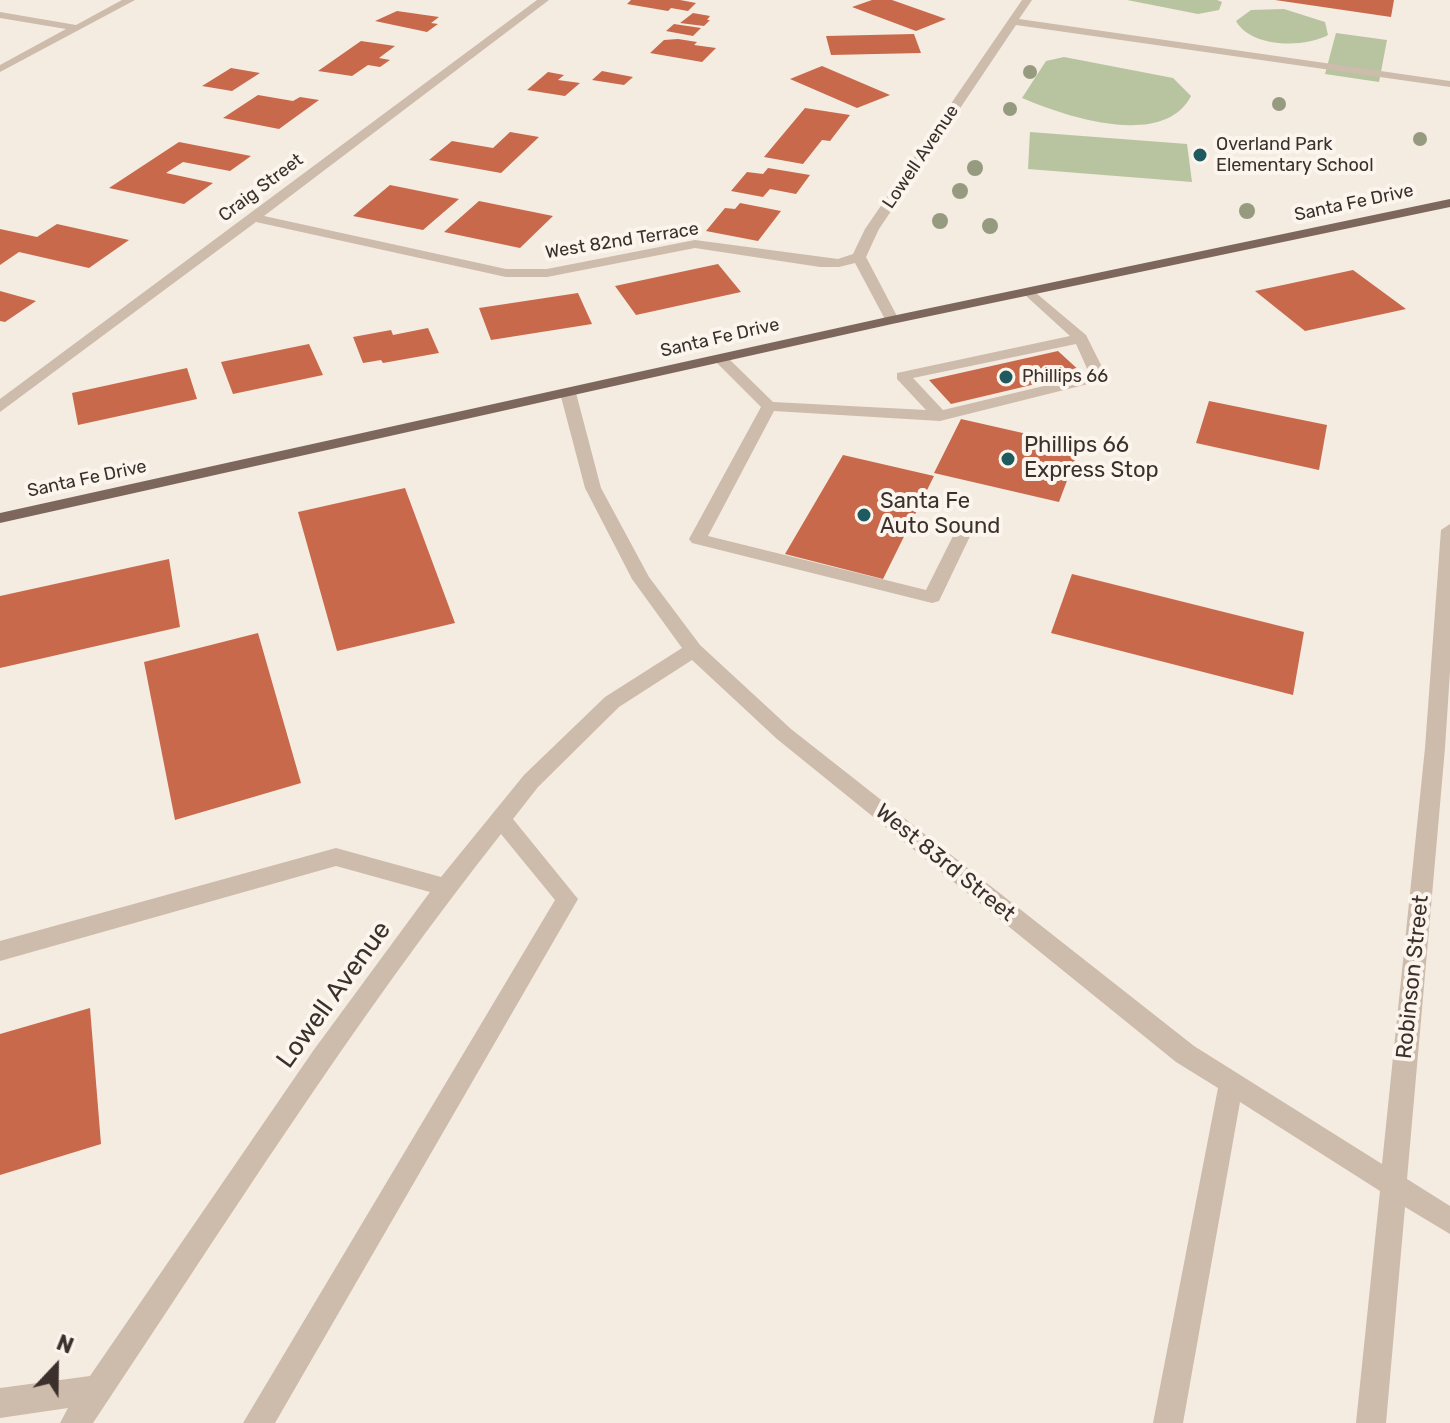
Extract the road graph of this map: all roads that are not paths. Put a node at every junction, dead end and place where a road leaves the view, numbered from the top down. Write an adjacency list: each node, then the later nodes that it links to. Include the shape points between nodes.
1 (130, 0): 6 (street)
2 (544, 0): 10 (street, Craig Street)
3 (1027, 0): 5 (street, Lowell Avenue)
4 (0, 15): 6 (street)
5 (1012, 21): 8 (street); 11 (street, Lowell Avenue, via 872,229)
6 (77, 28): 7 (street)
7 (0, 69)
8 (1450, 84)
9 (1450, 203): 12 (main road, Santa Fe Drive)
10 (251, 217): 11 (street, West 82nd Terrace, via 506,273 547,273 695,244 820,263); 18 (street, Craig Street)
11 (859, 257): 13 (street)
12 (1030, 292): 13 (main road, Santa Fe Drive); 14 (street)
13 (892, 320): 15 (main road, Santa Fe Drive)
14 (1081, 338): 19 (street, via 1099,377); 19 (street, via 902,376)
15 (721, 359): 16 (main road, Santa Fe Drive); 17 (street)
16 (568, 393): 20 (main road, Santa Fe Drive); 23 (street, West 83rd Street, via 593,488 641,579)
17 (769, 406): 19 (street); 21 (street, via 698,539 932,597)
18 (0, 407)
19 (940, 416)
20 (0, 518)
21 (964, 530)
22 (1450, 530): 28 (street, Robinson Street, via 1435,748)
23 (693, 650): 24 (street, Lowell Avenue, via 612,702 531,781); 27 (street, West 83rd Street, via 784,734 1185,1054)
24 (501, 819): 25 (street, Lowell Avenue); 33 (street, via 567,899)
25 (446, 887): 26 (street, via 336,857); 30 (street, Lowell Avenue)
26 (0, 951)
27 (1231, 1083): 28 (street, West 83rd Street); 34 (street)
28 (1392, 1185): 29 (street, West 83rd Street); 35 (street, Robinson Street)
29 (1450, 1221)
30 (98, 1389): 31 (street); 32 (street, Lowell Avenue)
31 (0, 1403)
32 (75, 1423)
33 (258, 1423)
34 (1168, 1423)
35 (1371, 1423)

